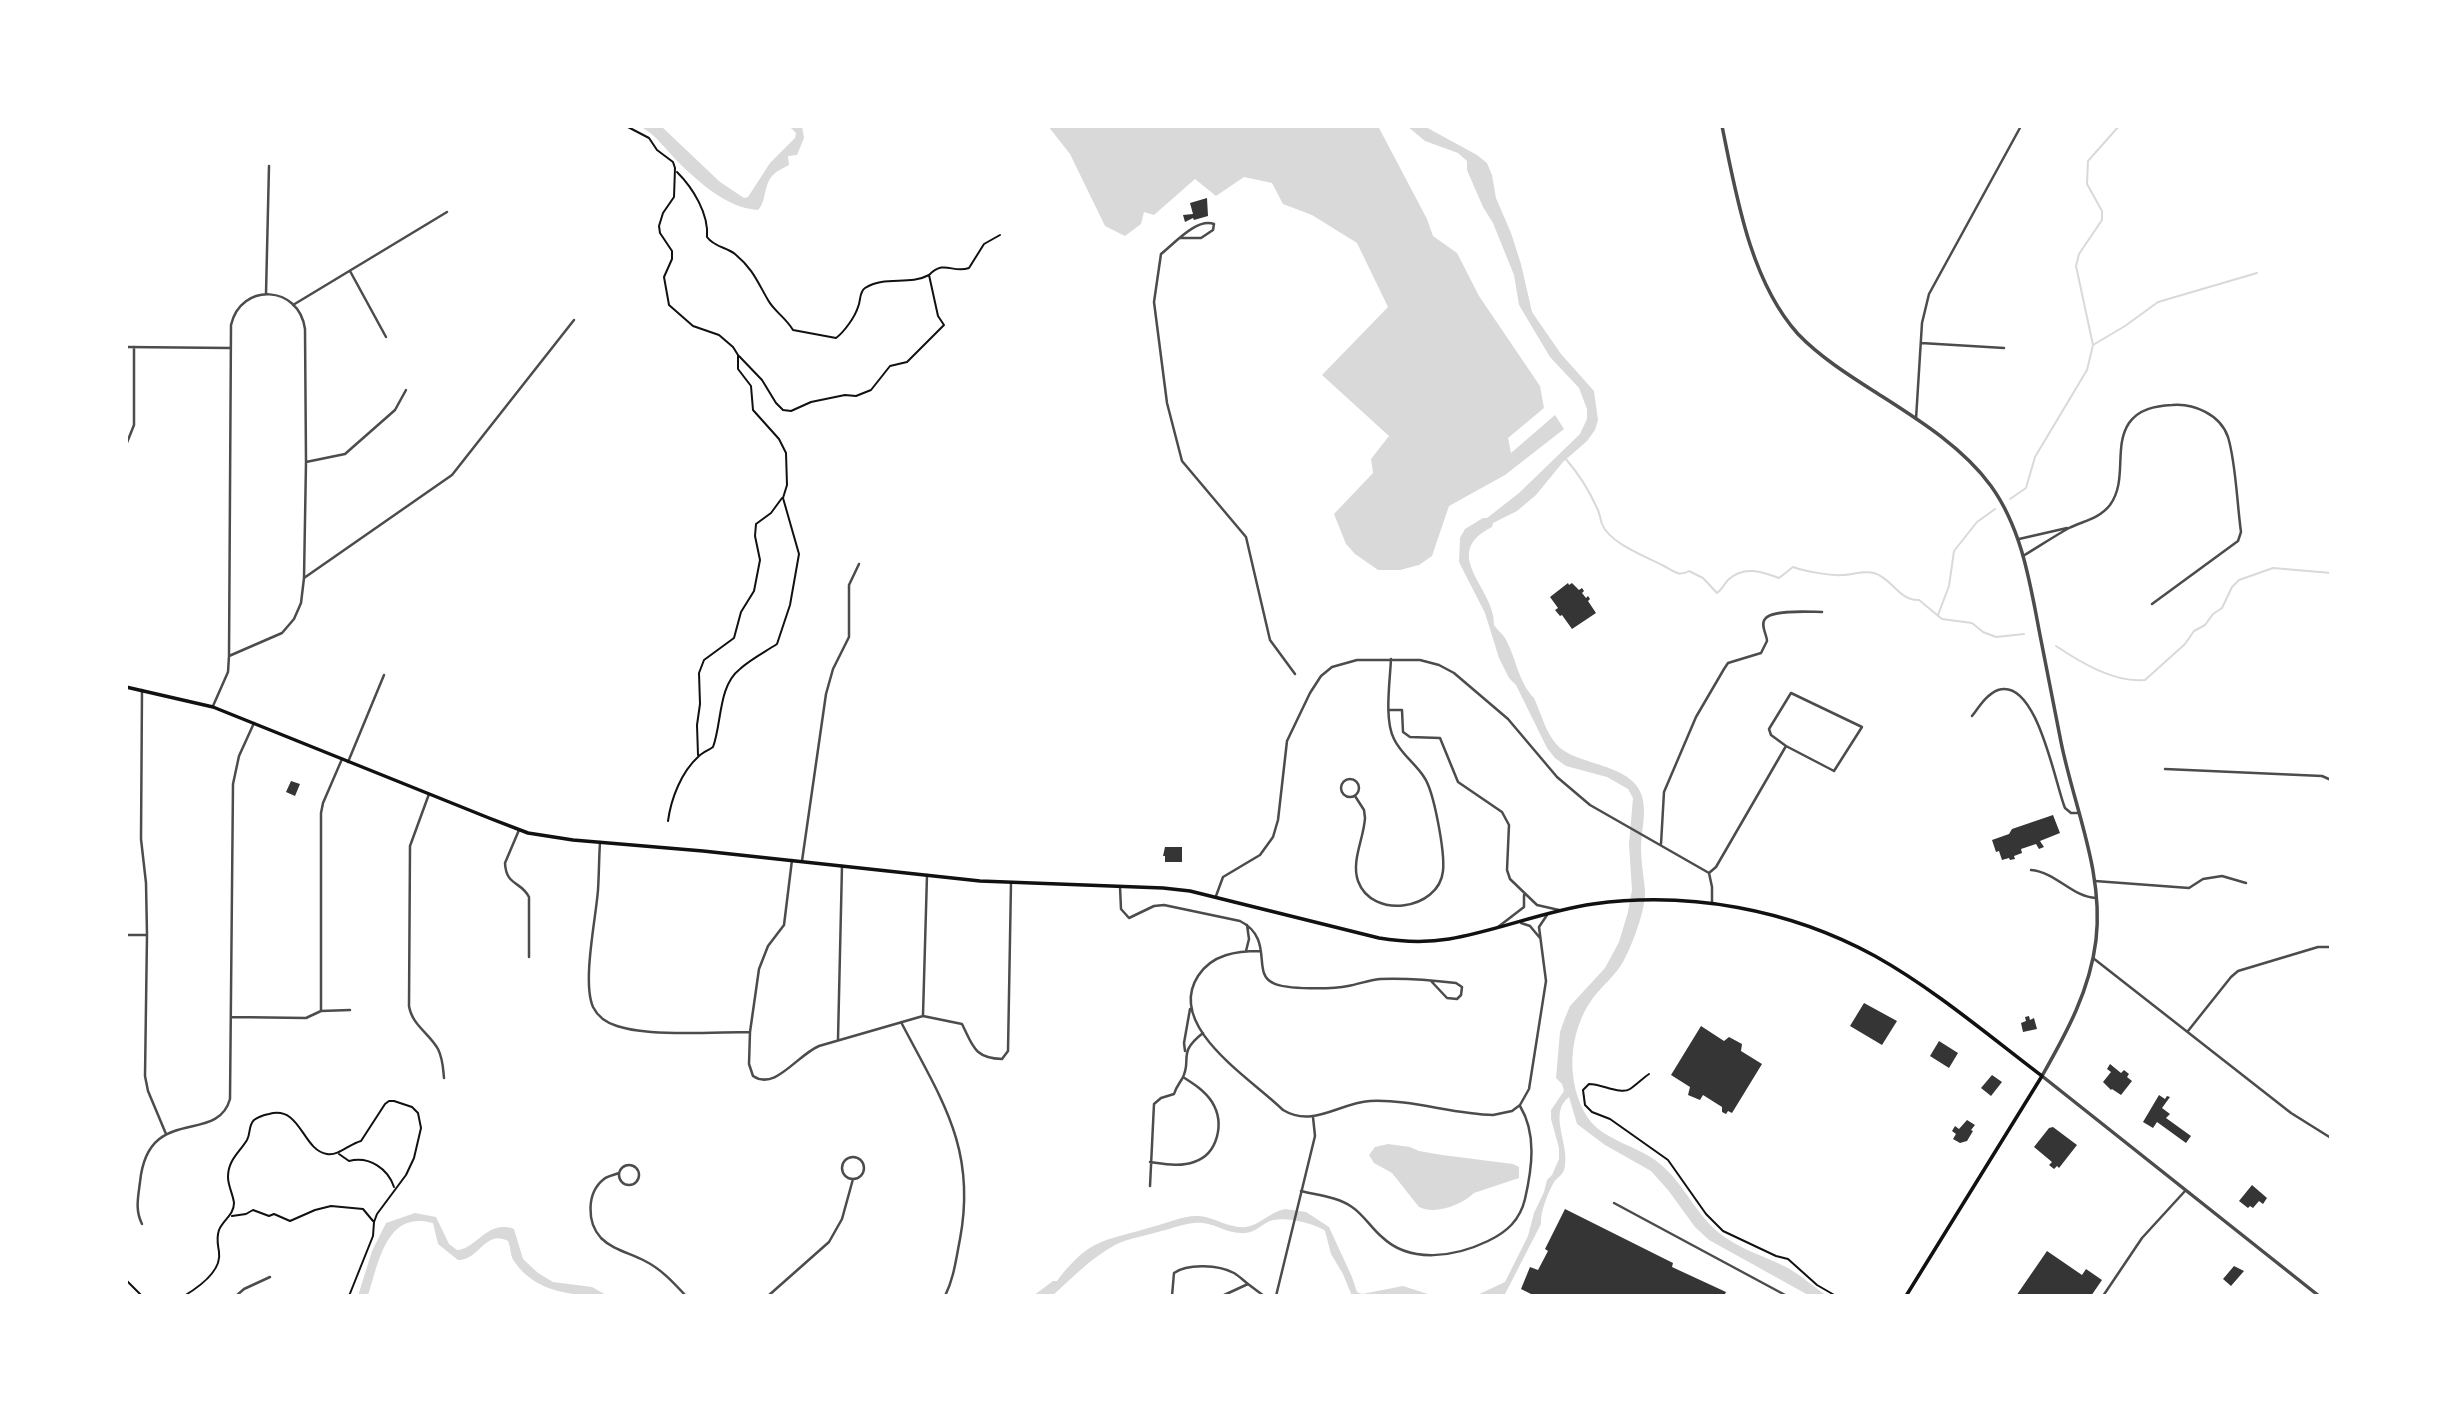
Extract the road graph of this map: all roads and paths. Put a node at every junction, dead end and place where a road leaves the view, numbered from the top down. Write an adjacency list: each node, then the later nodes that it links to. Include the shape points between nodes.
1 (504, 126): 2 (path)
2 (515, 126)
3 (626, 126): 7 (path, via 649,138)
4 (1722, 126): 24 (street, via 1746,230 1781,312 1808,344)
5 (2021, 126): 17 (street, via 1928,294)
6 (269, 166): 13 (street)
7 (676, 170): 12 (path, via 699,204 710,242 734,254 754,272 768,300 793,330 836,338 856,313 867,287); 22 (path, via 674,197 659,226 672,251 664,277 669,305 693,326 728,341)
8 (447, 212): 11 (street)
9 (1000, 235): 12 (path, via 984,244 969,268 942,266)
10 (1180, 238): 10 (street, via 1198,225 1214,224 1205,236); 37 (street, via 1161,254 1154,302 1167,403 1182,461 1246,537 1270,639)
11 (350, 271): 14 (street); 16 (street)
12 (929, 275): 22 (path, via 944,325 907,362 890,366 871,390 783,410)
13 (267, 294): 14 (street); 20 (street, via 247,300 237,309)
14 (293, 305): 26 (street, via 305,329)
15 (574, 320): 32 (street, via 452,474)
16 (386, 337)
17 (1921, 343): 21 (street); 24 (street)
18 (126, 347): 19 (street)
19 (134, 347): 20 (street); 25 (street, via 134,419)
20 (230, 348): 35 (street)
21 (2004, 348)
22 (738, 355): 27 (path, via 738,369 751,386 753,410 786,453)
23 (406, 390): 26 (street, via 395,410 345,454)
24 (1916, 419): 29 (street, via 1979,472 1999,498)
25 (126, 445)
26 (306, 462): 32 (street)
27 (783, 498): 46 (path, via 756,524 759,573 734,638 701,666); 46 (path, via 799,554 782,632 777,644 731,678 713,747)
28 (2070, 528): 29 (street); 30 (street); 33 (street, via 2098,516 2115,497 2124,435 2140,413 2186,404 2217,421 2228,437 2241,532 2238,541)
29 (2018, 539): 30 (street)
30 (2023, 556): 53 (street)
31 (859, 564): 59 (street, via 849,585 849,637 826,694)
32 (304, 578): 35 (street, via 298,611 289,626 273,639)
33 (2152, 604)
34 (1822, 612): 57 (street, via 1771,615 1763,623 1767,641 1761,653 1724,668 1696,717 1664,792)
35 (229, 656): 41 (street, via 228,672)
36 (1391, 659): 42 (street); 57 (street, via 1426,661 1454,673 1508,719 1557,777 1590,805); 69 (street, via 1347,662 1321,676 1287,741 1273,837 1260,855 1223,877)
37 (1295, 674)
38 (384, 676): 48 (street)
39 (126, 687): 40 (main road)
40 (142, 690): 41 (main road); 78 (street, via 141,839)
41 (213, 707): 44 (main road)
42 (1389, 710): 52 (street, via 1393,739 1431,790 1444,863 1443,876 1431,894 1391,906 1373,899 1361,887 1356,870 1365,818); 68 (street, via 1402,710 1403,732 1410,737 1440,737 1458,782 1502,812 1509,825 1507,870)
43 (1972, 716): 53 (street, via 1994,691 2010,689 2020,694 2045,740 2065,808)
44 (254, 723): 47 (main road); 90 (street, via 233,779)
45 (1786, 746): 45 (street, via 1830,771 1837,768 1862,727 1791,693 1769,729 1772,737); 62 (street)
46 (698, 756): 54 (path, via 671,802)
47 (342, 759): 48 (main road); 88 (street, via 322,808)
48 (348, 761): 51 (main road)
49 (2165, 769): 50 (street)
50 (2331, 779)
51 (429, 794): 55 (main road); 100 (street, via 409,850 408,996 412,1020 438,1050)
52 (1355, 796): 52 (street, via 1344,795 1341,786 1345,781 1358,783)
53 (2078, 813): 64 (street)
54 (668, 821)
55 (519, 830): 56 (main road); 83 (street, via 505,869 529,897)
56 (600, 842): 58 (main road); 93 (street, via 590,985 597,1014 614,1026 639,1031)
57 (1661, 844): 62 (street)
58 (792, 860): 59 (main road); 93 (street, via 784,925 762,957)
59 (802, 862): 60 (main road)
60 (842, 866): 63 (main road); 95 (street)
61 (2031, 870): 70 (street, via 2050,874)
62 (1709, 873): 71 (street)
63 (927, 875): 65 (main road); 89 (street)
64 (2095, 881): 66 (street, via 2189,888 2203,879 2222,876); 70 (street)
65 (1011, 883): 67 (main road); 89 (street, via 1008,1051 1002,1059 986,1058 976,1052 962,1024)
66 (2246, 883)
67 (1120, 886): 69 (main road); 75 (street, via 1121,909 1129,918 1164,905)
68 (1524, 895): 72 (street, via 1537,905); 76 (street, via 1524,907)
69 (1216, 896): 76 (main road, via 1399,941 1439,941)
70 (2096, 898): 84 (street)
71 (1712, 903): 72 (main road, via 1615,901); 98 (main road, via 1809,926 1874,955)
72 (1561, 911): 73 (main road)
73 (1549, 914): 74 (main road); 79 (street, via 1539,927)
74 (1517, 922): 76 (main road); 79 (street, via 1530,926)
75 (1247, 925): 81 (street); 82 (street, via 1259,938)
76 (1498, 926)
77 (126, 935): 78 (street)
78 (147, 936): 103 (street, via 145,1076)
79 (1540, 937): 101 (street, via 1545,960 1544,1002 1528,1088)
80 (2331, 947): 92 (street, via 2238,971)
81 (1245, 951): 82 (street); 86 (street, via 1205,966 1193,984)
82 (1260, 951): 85 (street, via 1268,980 1280,985 1343,987 1375,980)
83 (529, 957)
84 (2093, 958): 92 (street); 98 (street, via 2077,1011)
85 (1431, 981): 85 (street, via 1456,983 1462,987 1461,995 1447,998)
86 (1191, 1006): 94 (street); 96 (street)
87 (350, 1010): 88 (street)
88 (321, 1011): 90 (street, via 306,1018)
89 (923, 1016): 91 (street)
90 (232, 1017): 103 (street, via 228,1107 210,1121)
91 (901, 1022): 95 (street); 126 (street, via 947,1111 964,1172 963,1219 954,1273)
92 (2188, 1031): 104 (street, via 2291,1114)
93 (750, 1032): 95 (street, via 750,1069 764,1081 776,1078 809,1050)
94 (1203, 1034): 96 (street, via 1191,1042); 102 (street, via 1283,1110)
95 (838, 1039)
96 (1186, 1056): 99 (street)
97 (1649, 1074): 132 (path, via 1627,1091 1590,1084 1583,1090 1585,1104 1668,1160 1723,1231 1788,1259)
98 (2042, 1076): 111 (street); 133 (main road)
99 (1184, 1077): 106 (street, via 1174,1094 1154,1104); 106 (street, via 1213,1104 1217,1137 1211,1150 1195,1162)
100 (444, 1078)
101 (1520, 1105): 102 (street, via 1512,1111 1483,1115 1369,1101); 112 (street, via 1528,1119 1531,1143 1524,1203 1514,1223 1476,1247 1440,1255 1407,1252 1381,1237 1350,1206)
102 (1313, 1118): 112 (street, via 1315,1136)
103 (166, 1134): 116 (street, via 143,1159 136,1213)
104 (2331, 1138)
105 (339, 1153): 110 (path, via 349,1161 382,1167); 110 (path, via 361,1141 385,1104 394,1101 412,1107 420,1119 419,1142); 114 (path, via 316,1150 287,1115 273,1112 256,1119 232,1160 228,1176 234,1202)
106 (1150, 1162): 109 (street)
107 (619, 1173): 107 (street, via 628,1185 638,1177 631,1165); 125 (street, via 605,1178 593,1194 591,1217 596,1231 612,1247 663,1272)
108 (853, 1179): 108 (street, via 842,1167 847,1158 855,1157 864,1167); 120 (street, via 842,1219 829,1242)
109 (1150, 1186)
110 (395, 1189): 115 (path)
111 (2186, 1190): 134 (street, via 2142,1238); 135 (street)
112 (1301, 1191): 130 (street)
113 (1614, 1203): 131 (street)
114 (231, 1216): 115 (path, via 253,1210 290,1221 315,1210 342,1206 363,1209); 122 (path, via 219,1230 215,1268)
115 (374, 1222): 124 (path, via 373,1236)
116 (142, 1224)
117 (270, 1278): 123 (street)
118 (126, 1280): 121 (path)
119 (1248, 1284): 127 (street, via 1228,1271 1185,1268 1173,1276); 128 (street); 129 (street)
120 (771, 1295)
121 (142, 1296)
122 (184, 1296)
123 (236, 1296)
124 (349, 1296)
125 (686, 1296)
126 (945, 1296)
127 (1172, 1296)
128 (1222, 1296)
129 (1264, 1296)
130 (1276, 1296)
131 (1787, 1296)
132 (1836, 1296)
133 (1906, 1296)
134 (2103, 1296)
135 (2319, 1296)

